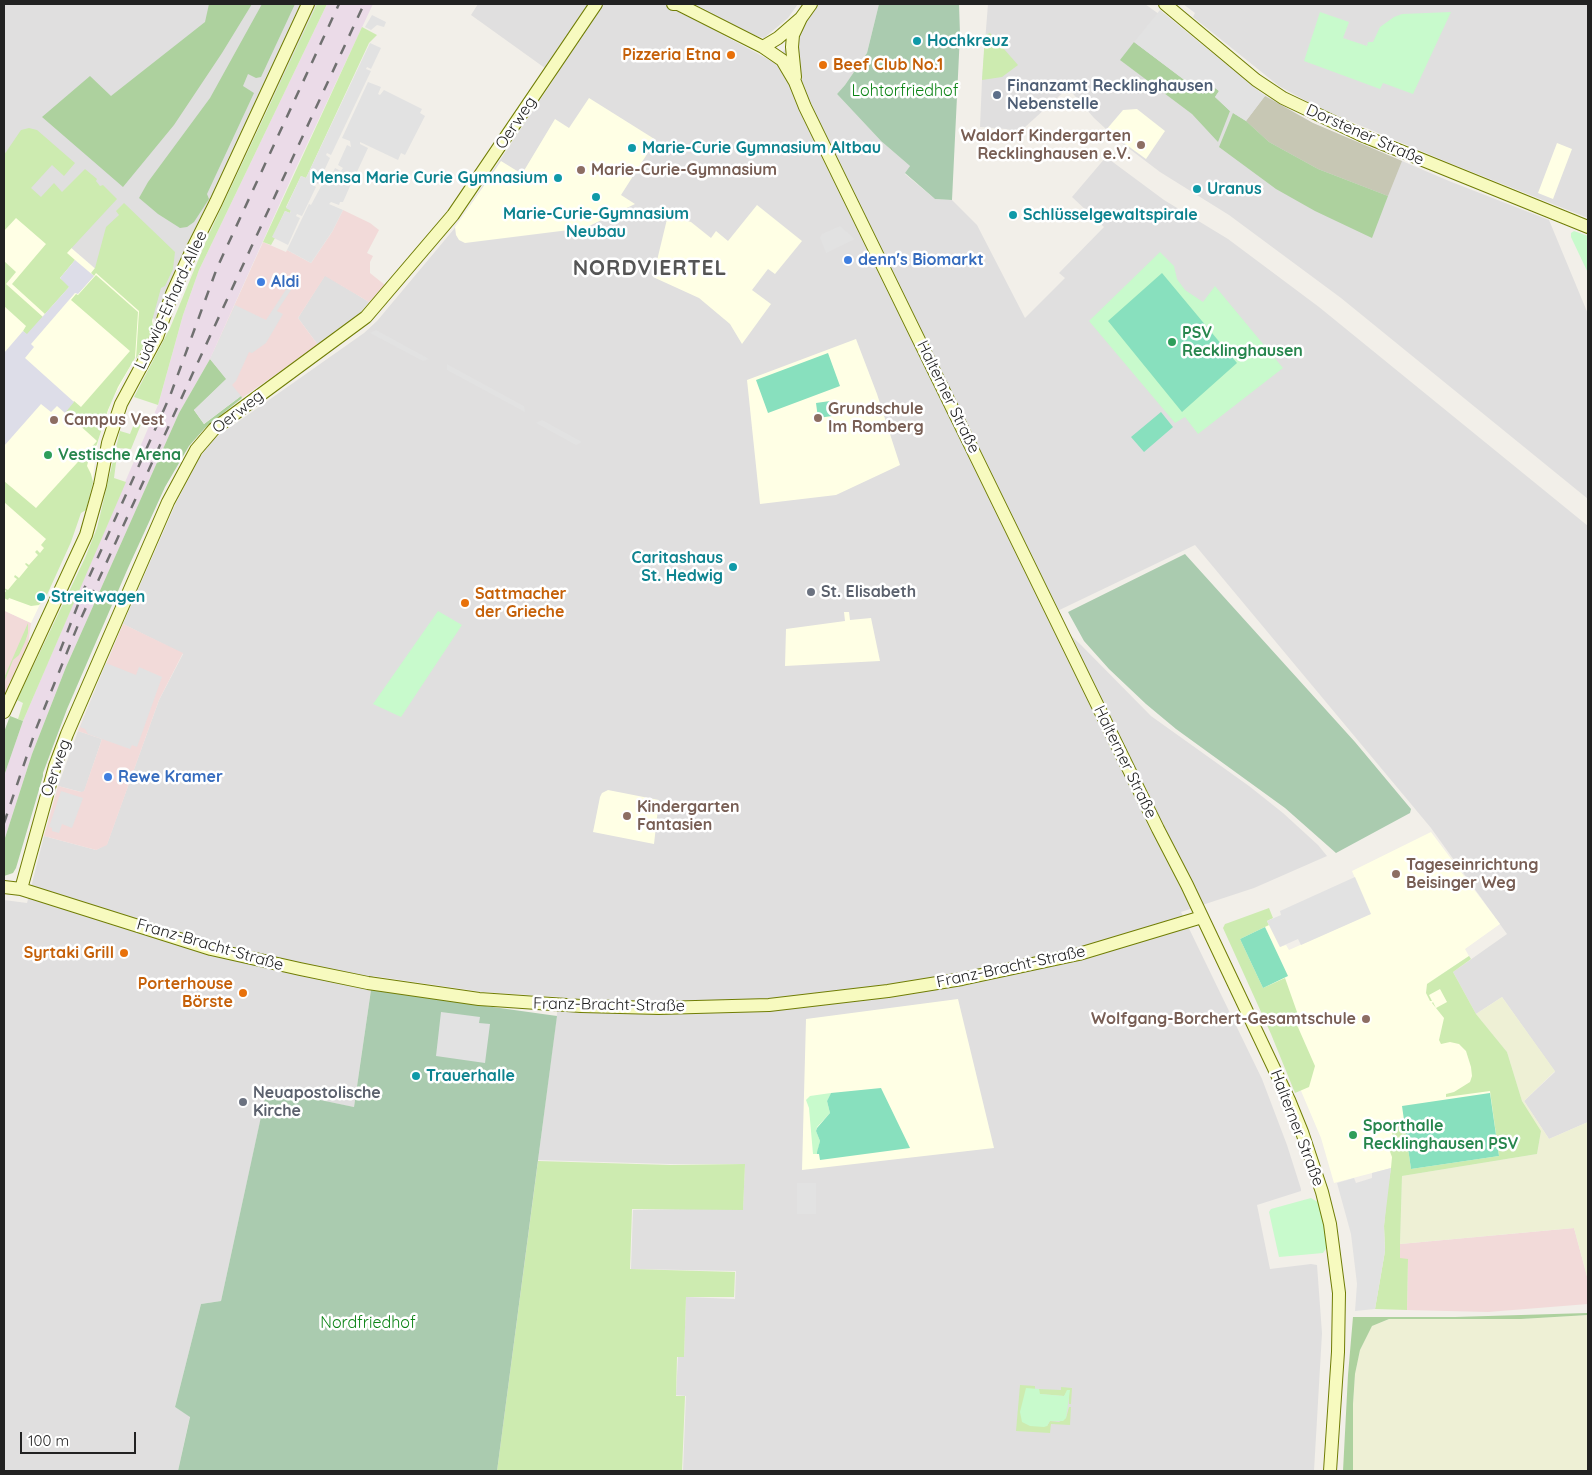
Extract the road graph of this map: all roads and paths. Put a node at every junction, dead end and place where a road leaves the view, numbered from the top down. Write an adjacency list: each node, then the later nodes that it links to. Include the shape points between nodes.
1 (308, 4): 11 (main road, Ludwig-Erhard-Allee, via 172,294 157,337 121,404 86,535)
2 (596, 4): 13 (main road, Oerweg, via 454,215 366,318 214,429 193,454 165,510 58,758)
3 (673, 4): 4 (main road)
4 (678, 4): 8 (main road, Halterner Straße)
5 (810, 4): 7 (main road)
6 (1165, 4): 10 (main road, Dorstener Straße, via 1252,77 1283,98 1361,135)
7 (801, 18): 8 (main road); 9 (main road, Halterner Straße, via 793,35)
8 (763, 47): 9 (main road, Halterner Straße, via 782,60)
9 (795, 82): 14 (main road, Halterner Straße)
10 (1588, 227)
11 (4, 712)
12 (4, 887): 13 (main road)
13 (21, 889): 14 (main road, Franz-Bracht-Straße, via 211,949 300,969 368,983 479,999 591,1007 769,1004 888,991 1079,954)
14 (1202, 917): 15 (main road, Halterner Straße, via 1292,1108 1314,1165 1330,1224 1340,1314)
15 (1330, 1471)

